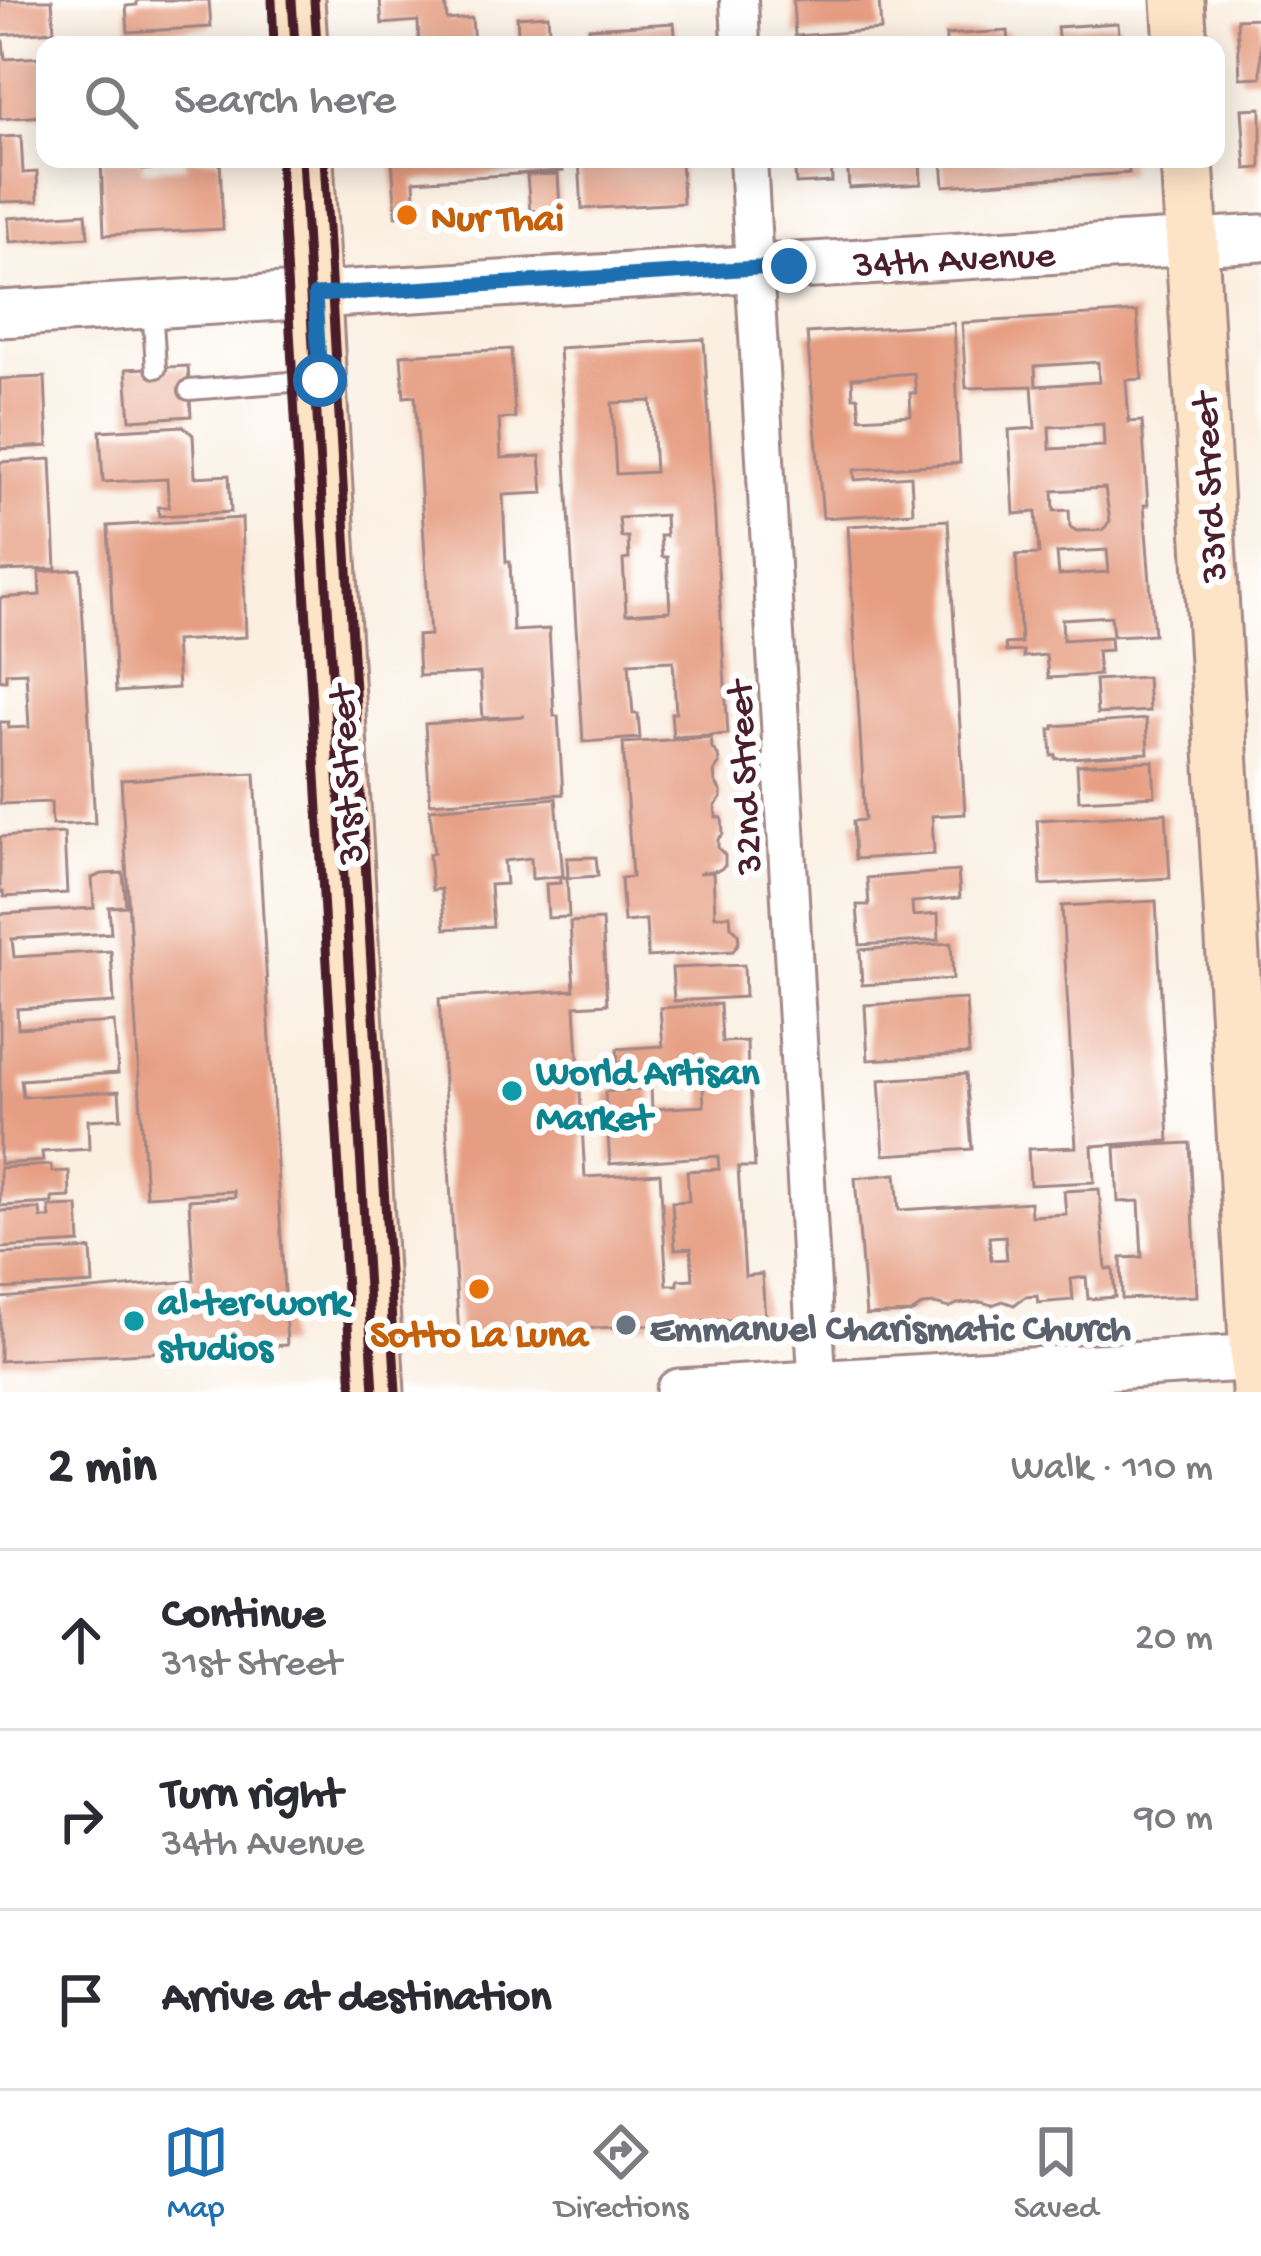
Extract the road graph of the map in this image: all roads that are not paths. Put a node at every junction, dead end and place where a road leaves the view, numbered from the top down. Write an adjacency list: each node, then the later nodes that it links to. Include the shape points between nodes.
1 (298, 0): 4 (main road)
2 (739, 0): 5 (street)
3 (1178, 0): 6 (main road)
4 (300, 36)
5 (741, 36)
6 (1180, 36)
7 (308, 168): 13 (main road, 31st Street)
8 (748, 168): 12 (street, 32nd Street)
9 (1188, 168): 11 (main road, 33rd Street)
10 (1261, 238): 11 (street, 34th Avenue)
11 (1192, 242): 12 (street, 34th Avenue); 19 (main road, 33rd Street)
12 (754, 268): 13 (street, 34th Avenue); 20 (street, 32nd Street)
13 (315, 295): 14 (street, 34th Avenue); 17 (main road, 31st Street)
14 (152, 305): 15 (street, 34th Avenue); 16 (lane)
15 (0, 314)
16 (156, 368)
17 (320, 380): 18 (lane); 21 (main road, 31st Street)
18 (189, 390)
19 (1258, 1369): 20 (street)
20 (818, 1388): 22 (street)
21 (378, 1392)
22 (679, 1392)

